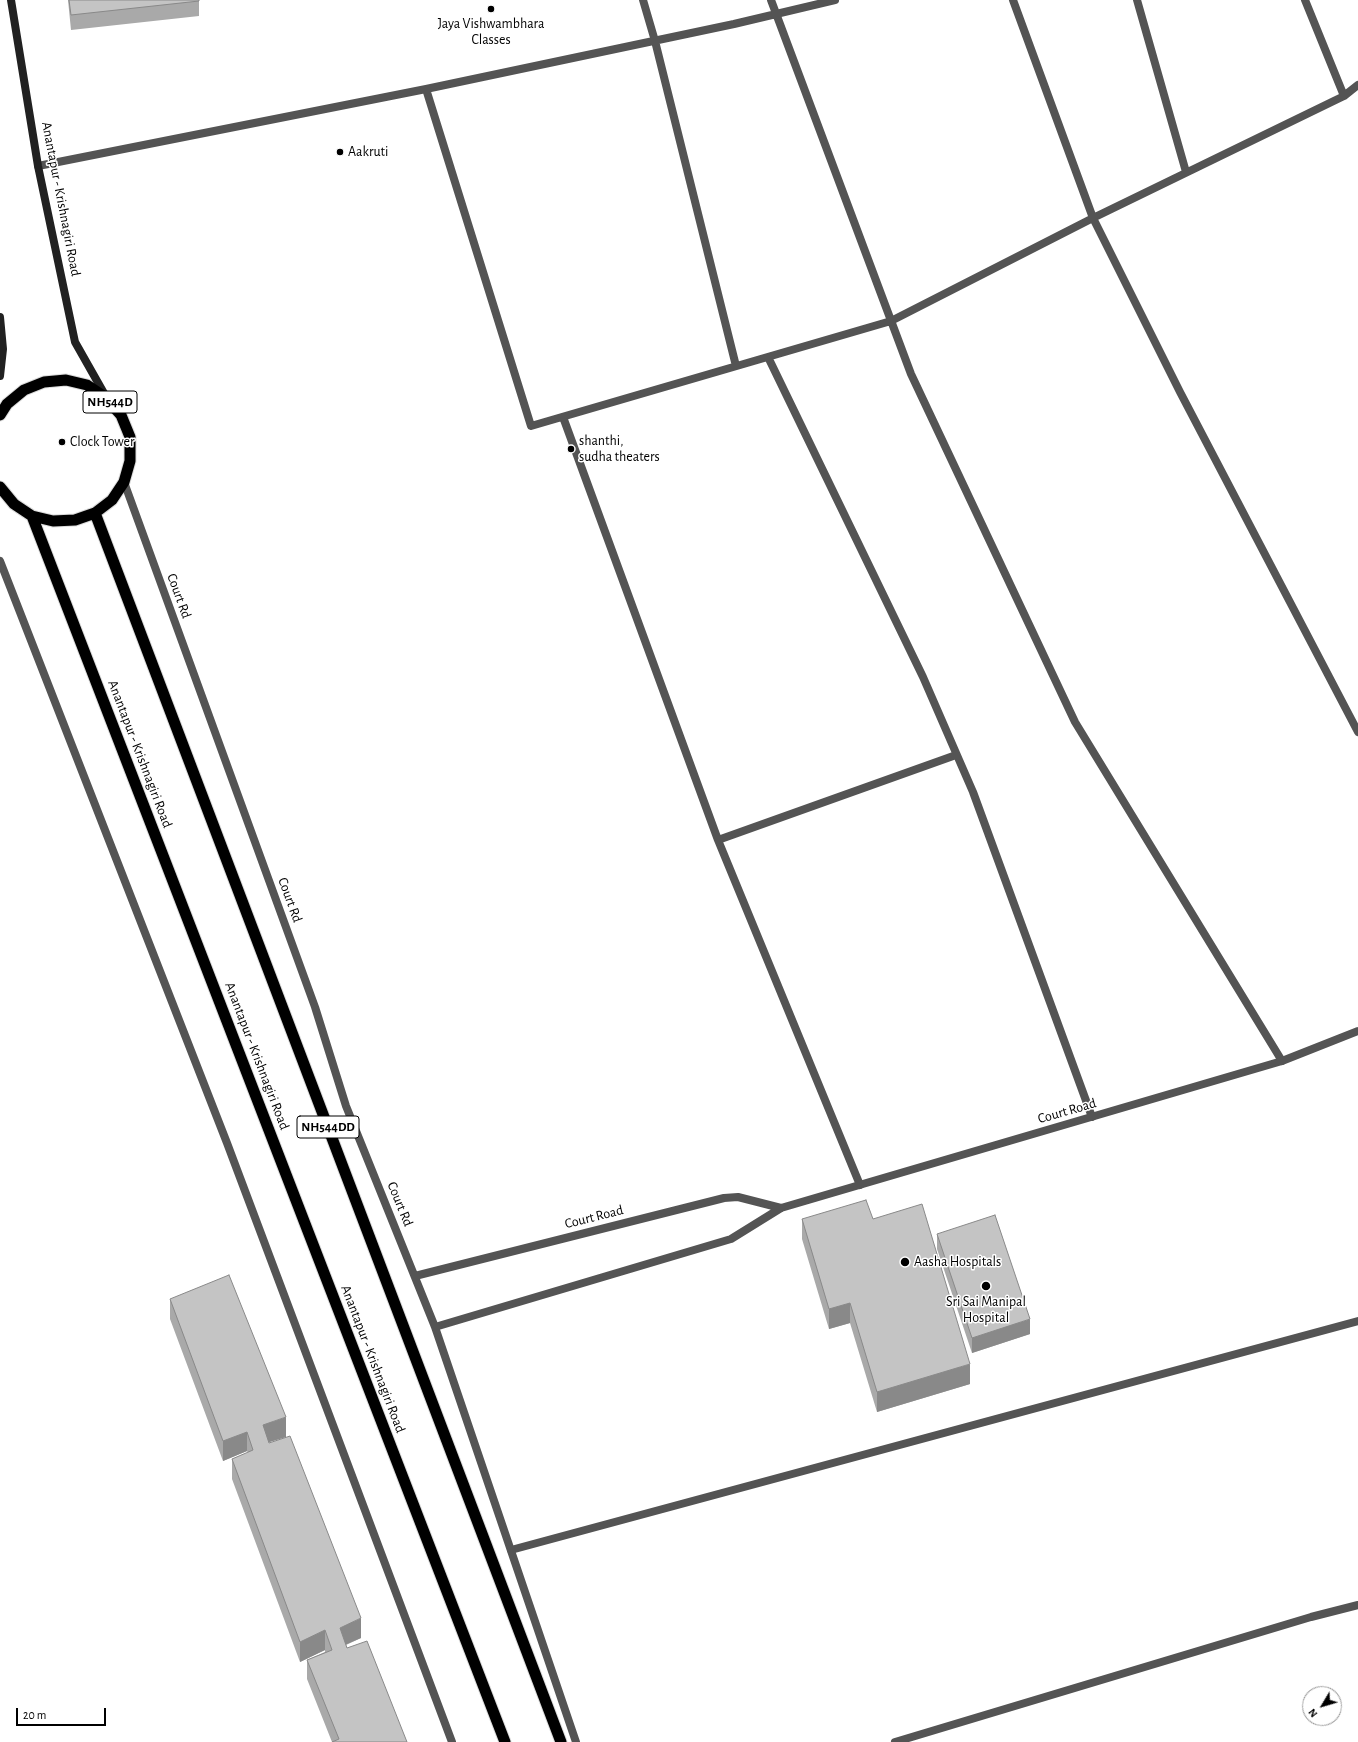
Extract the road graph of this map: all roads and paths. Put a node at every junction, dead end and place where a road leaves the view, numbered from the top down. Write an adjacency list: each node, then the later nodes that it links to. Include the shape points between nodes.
1 (11, 0): 13 (main road, Anantapur - Krishnagiri Road)
2 (643, 0): 9 (street)
3 (771, 0): 8 (street)
4 (835, 0): 8 (street)
5 (1013, 0): 15 (street)
6 (1137, 0): 14 (street)
7 (1305, 0): 12 (street)
8 (777, 14): 9 (street); 17 (street)
9 (655, 40): 11 (street); 19 (street)
10 (1358, 85): 12 (street)
11 (426, 89): 13 (street); 23 (street, via 531,426)
12 (1344, 96): 14 (street)
13 (38, 166): 21 (main road, Anantapur - Krishnagiri Road, via 75,342)
14 (1186, 172): 15 (street)
15 (1093, 218): 17 (street); 29 (street, via 1180,392)
16 (0, 317): 20 (main road, via 3,349)
17 (891, 321): 18 (street); 33 (street, via 911,374 1076,722)
18 (768, 357): 19 (street); 30 (street, via 923,677)
19 (736, 366): 23 (street)
20 (0, 376)
21 (106, 397): 22 (highway, Anantapur - Krishnagiri Road / NH544D, via 87,385 66,380 44,382 24,390 7,404); 24 (highway, Anantapur - Krishnagiri Road / NH544D, via 121,415 130,438 130,461)
22 (0, 415)
23 (563, 417): 31 (street)
24 (124, 482): 26 (highway, Anantapur - Krishnagiri Road / NH544D, via 112,500); 37 (street, Court Rd, via 315,1007 346,1106)
25 (0, 487): 27 (highway, Anantapur - Krishnagiri Road / NH544D, via 14,504)
26 (95, 513): 27 (highway, Anantapur - Krishnagiri Road / NH544D, via 75,520 53,521); 44 (highway, NH544DD)
27 (32, 516): 43 (highway, Anantapur - Krishnagiri Road)
28 (0, 561): 42 (street, via 227,1143)
29 (1358, 732)
30 (956, 755): 31 (street); 34 (street)
31 (718, 840): 35 (street)
32 (1358, 1031): 33 (street, Court Road)
33 (1282, 1061): 34 (street, Court Road)
34 (1092, 1117): 35 (street, Court Road)
35 (860, 1185): 36 (street, Court Road)
36 (781, 1208): 37 (street, Court Road, via 738,1197 724,1198); 39 (street, Court Road, via 731,1239)
37 (415, 1276): 39 (street, Court Rd)
38 (1358, 1321): 40 (street)
39 (435, 1327): 40 (street, Court Rd)
40 (511, 1550): 45 (street, Court Rd)
41 (1358, 1606): 46 (street, via 1311,1617)
42 (452, 1742)
43 (505, 1742)
44 (561, 1742)
45 (576, 1742)
46 (895, 1742)

